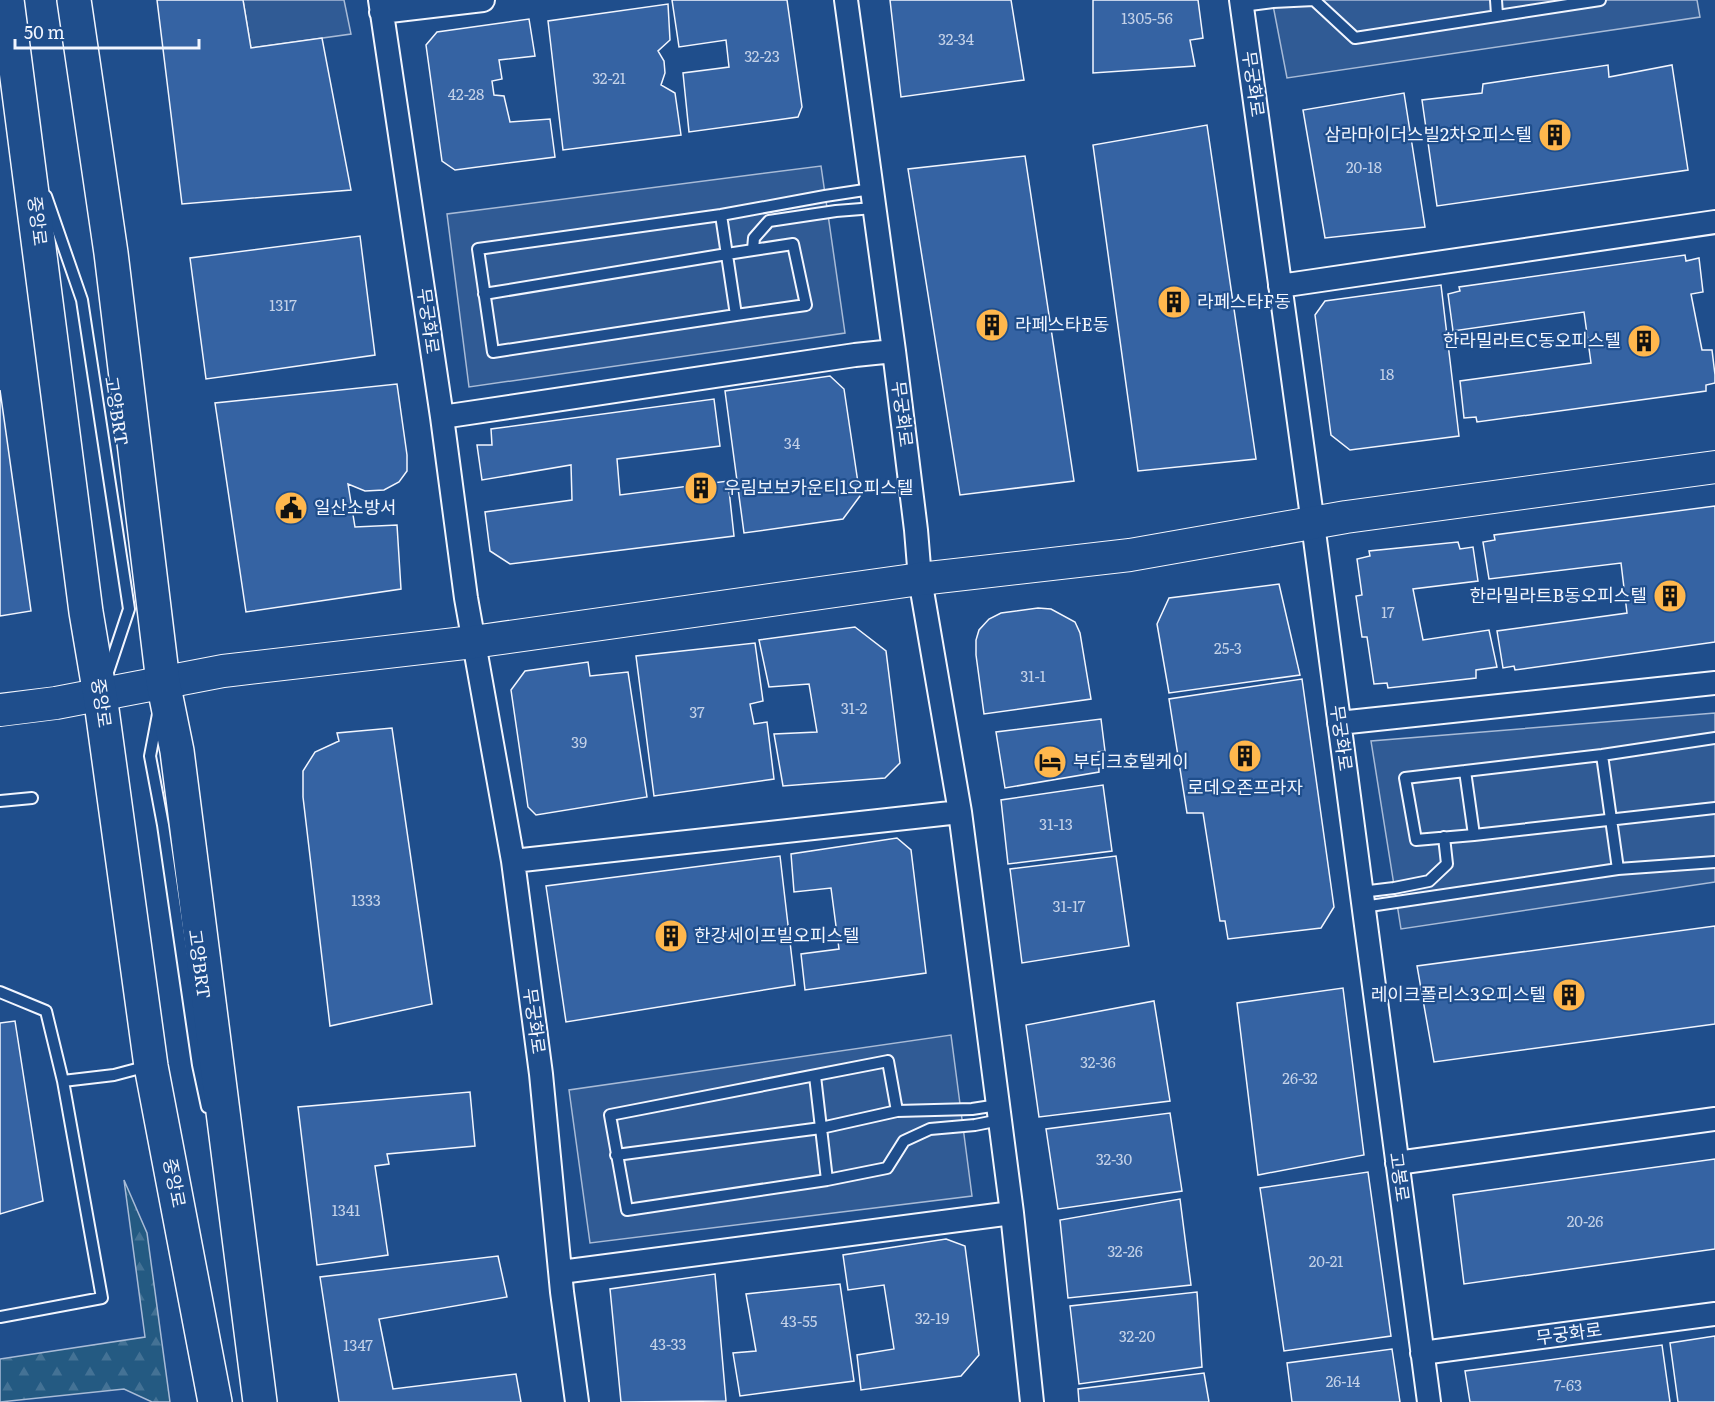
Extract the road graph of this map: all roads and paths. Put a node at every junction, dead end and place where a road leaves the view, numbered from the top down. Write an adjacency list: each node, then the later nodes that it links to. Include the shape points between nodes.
1 (7, 0): 26 (main road, 중앙로)
2 (74, 0): 24 (main road, via 111,253)
3 (483, 0): 8 (street)
4 (846, 0): 10 (street, 무궁화로)
5 (1496, 0): 9 (lane)
6 (1600, 0): 9 (lane)
7 (1242, 3): 9 (lane, via 1314,0 1355,38); 15 (street, 무궁화로)
8 (381, 6): 19 (street, 무궁화로)
9 (1497, 15)
10 (873, 198): 11 (lane, via 825,196); 13 (lane, via 769,221 754,238); 18 (street, 무궁화로)
11 (720, 215): 14 (lane); 16 (lane, via 478,249)
12 (1715, 222): 15 (street)
13 (753, 249): 14 (lane); 17 (lane, via 793,244 806,305)
14 (727, 254): 16 (lane); 17 (lane)
15 (1280, 286): 21 (street, 무궁화로)
16 (484, 294): 17 (lane, via 493,352)
17 (736, 315)
18 (894, 351): 19 (street); 22 (street, 무궁화로)
19 (442, 417): 23 (street, 무궁화로)
20 (1715, 467): 21 (main road)
21 (1313, 524): 22 (main road, via 1130,555); 28 (street, 무궁화로)
22 (920, 579): 23 (main road); 35 (street, 무궁화로)
23 (473, 642): 24 (main road, via 223,671); 39 (street, 무궁화로)
24 (163, 682): 26 (main road); 51 (lane, 고양BRT, via 150,756 198,1065); 58 (main road, via 177,751)
25 (1715, 683): 28 (street)
26 (100, 695): 27 (main road); 45 (main road, 중앙로)
27 (0, 710)
28 (1339, 723): 42 (street, 무궁화로)
29 (1715, 738): 30 (lane)
30 (1602, 755): 31 (lane); 36 (lane)
31 (1465, 771): 37 (lane); 38 (lane, via 1405,778 1416,840)
32 (32, 798): 33 (lane)
33 (0, 801)
34 (1715, 808): 36 (lane)
35 (960, 812): 39 (street); 49 (street, 무궁화로)
36 (1611, 818): 37 (lane); 41 (lane)
37 (1474, 835): 38 (lane)
38 (1444, 837): 42 (lane, via 1447,864 1429,881)
39 (513, 861): 59 (street, 무궁화로, via 541,1074)
40 (1715, 862): 41 (lane)
41 (1618, 869): 42 (lane)
42 (1362, 899): 43 (street, 무궁화로)
43 (1369, 953): 55 (street, 고봉로)
44 (0, 992): 47 (lane, via 46,1011)
45 (151, 1066): 47 (lane); 63 (main road, 중앙로)
46 (814, 1076): 48 (lane, via 888,1061); 52 (lane); 54 (lane, via 610,1115)
47 (63, 1081): 61 (lane, via 102,1298)
48 (897, 1112): 49 (lane); 52 (lane)
49 (999, 1112): 56 (lane, via 975,1125 930,1129 904,1141 887,1168); 57 (street)
50 (1715, 1119): 55 (street)
51 (211, 1122)
52 (820, 1128): 54 (lane); 56 (lane)
53 (216, 1145): 58 (lane)
54 (616, 1155): 56 (lane, via 627,1210)
55 (1397, 1163): 62 (street, 고봉로)
56 (826, 1180)
57 (1012, 1213): 59 (street); 66 (street)
58 (239, 1248): 64 (main road)
59 (561, 1272): 65 (street, 무궁화로)
60 (1715, 1314): 62 (street, 무궁화로)
61 (0, 1317)
62 (1422, 1353): 67 (street, 고봉로)
63 (215, 1402)
64 (260, 1402)
65 (577, 1402)
66 (1032, 1402)
67 (1429, 1402)

